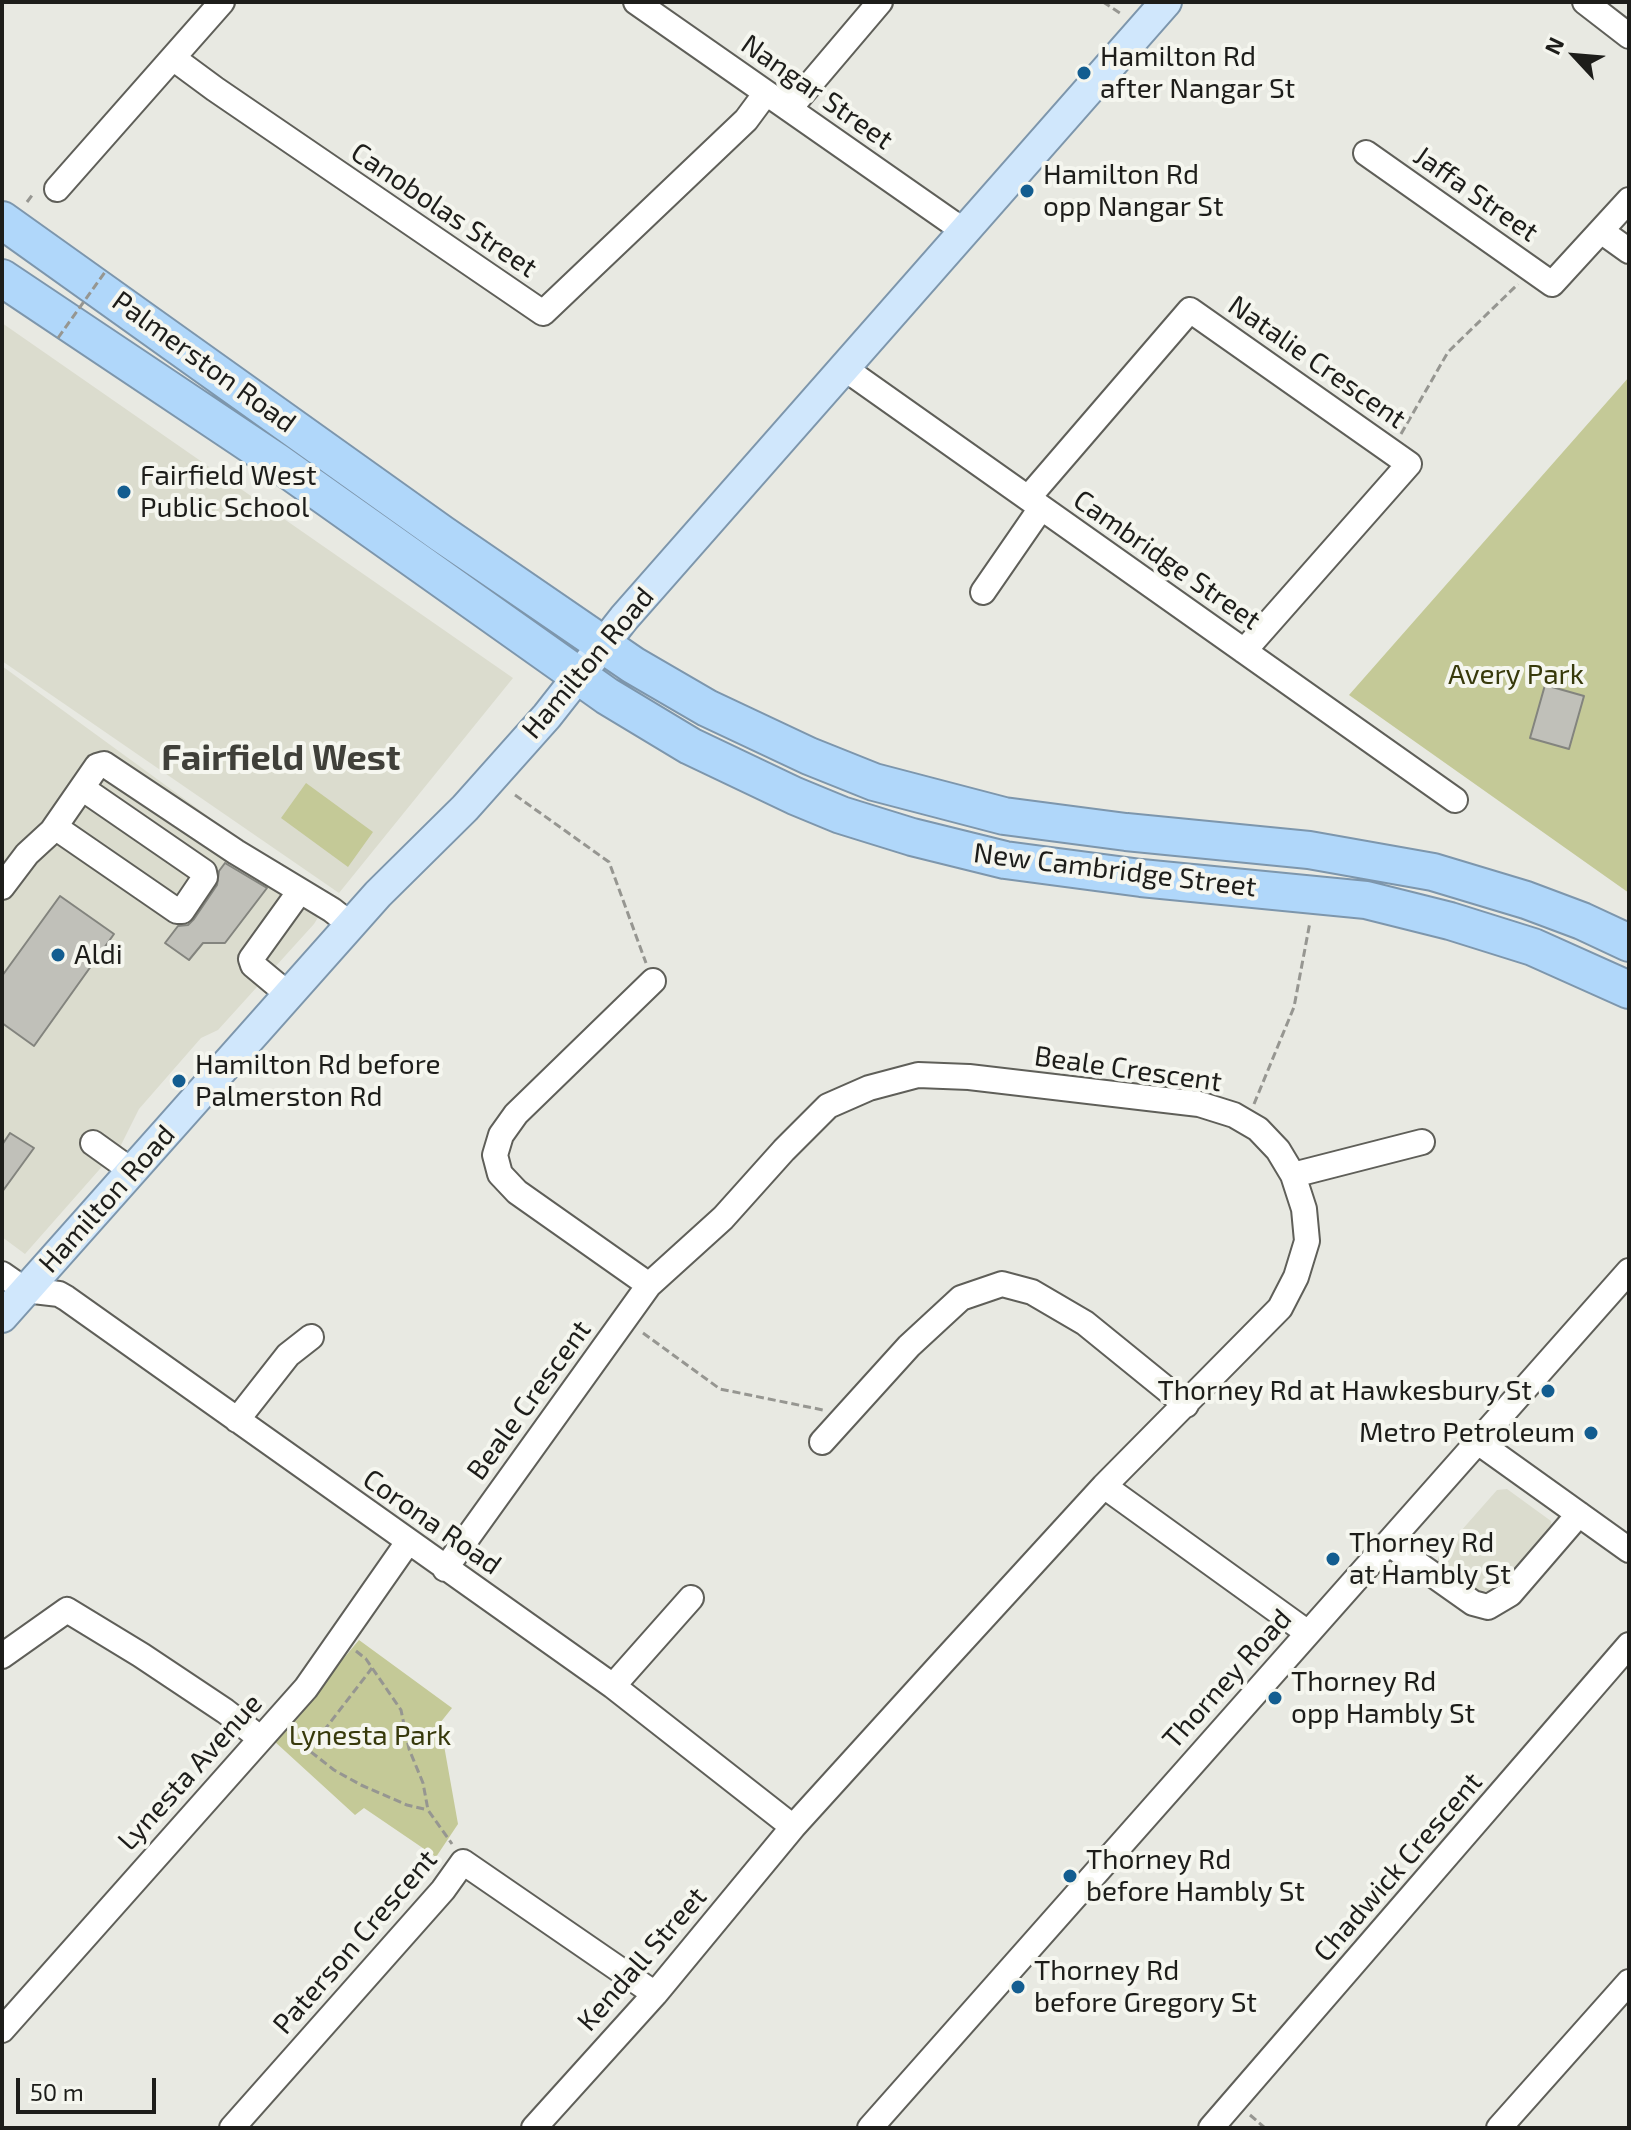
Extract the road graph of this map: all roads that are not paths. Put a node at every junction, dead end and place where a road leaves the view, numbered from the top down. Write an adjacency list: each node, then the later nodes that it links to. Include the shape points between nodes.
1 (222, 2): 7 (street)
2 (636, 2): 8 (street, Nangar Street)
3 (880, 2): 9 (street)
4 (1166, 2): 14 (main road, Hamilton Road)
5 (1585, 2): 6 (street)
6 (1629, 36)
7 (173, 58): 8 (street, Canobolas Street, via 543,313 746,120); 11 (street)
8 (766, 93): 9 (street, Nangar Street)
9 (790, 108): 14 (street, Nangar Street)
10 (1366, 153): 15 (street, Jaffa Street, via 1552,284)
11 (45, 191)
12 (1629, 200): 15 (street)
13 (14, 211): 21 (highway, Palmerston Road, via 88,279)
14 (964, 231): 18 (main road, Hamilton Road)
15 (1601, 231): 16 (street)
16 (1629, 251)
17 (2, 278): 23 (highway, Palmerston Road, via 277,462)
18 (844, 368): 19 (street, Cambridge Street); 21 (main road, Hamilton Road)
19 (1034, 503): 20 (street); 22 (street, Cambridge Street); 22 (street, Natalie Crescent, via 1190,310 1409,464)
20 (983, 592)
21 (602, 644): 23 (main road, Hamilton Road); 30 (highway, New Cambridge Street, via 707,708 887,786 1004,816 1309,850 1433,872 1526,900)
22 (1244, 651): 25 (street, Cambridge Street)
23 (578, 676): 29 (main road, Hamilton Road, via 465,808); 32 (highway, New Cambridge Street, via 656,727 746,774 841,815 912,837 1072,870 1366,900 1533,947)
24 (82, 788): 26 (street); 26 (street, via 204,872 198,888 177,911); 28 (street, via 99,763 109,765)
25 (1455, 800)
26 (55, 827): 27 (street)
27 (2, 887)
28 (300, 891): 29 (street); 33 (street, via 251,959)
29 (351, 925): 33 (main road, Hamilton Road)
30 (1629, 943)
31 (653, 981): 40 (street, via 516,1114 495,1155 500,1174 517,1192)
32 (1629, 990)
33 (289, 995): 36 (main road, Hamilton Road)
34 (1422, 1142): 37 (street)
35 (93, 1143): 36 (street)
36 (132, 1171): 39 (main road, Hamilton Road)
37 (1293, 1175): 40 (street, Beale Crescent, via 1258,1129 1199,1104 918,1075 828,1106 723,1218); 43 (street, Beale Crescent, via 1307,1241 1296,1277 1280,1308)
38 (1629, 1271): 46 (street, Thorney Road)
39 (14, 1282): 41 (main road, Hamilton Road); 44 (street, Corona Road, via 66,1298)
40 (649, 1285): 52 (street, Beale Crescent)
41 (2, 1317)
42 (311, 1337): 44 (street, via 288,1355)
43 (1186, 1405): 45 (street, via 1085,1323 1032,1292 1002,1284 961,1298 909,1346); 47 (street, Beale Crescent)
44 (237, 1420): 49 (street, Corona Road)
45 (822, 1442)
46 (1478, 1442): 48 (street); 50 (street, Thorney Road)
47 (1104, 1486): 54 (street); 59 (street, Beale Crescent)
48 (1579, 1514): 50 (street, via 1510,1594 1488,1607 1473,1603); 51 (street)
49 (408, 1542): 52 (street, Corona Road); 58 (street, Lynesta Avenue, via 306,1688)
50 (1388, 1543): 54 (street, Thorney Road)
51 (1629, 1550)
52 (445, 1569): 57 (street, Corona Road)
53 (691, 1598): 57 (street)
54 (1308, 1633): 66 (street, Thorney Road)
55 (1629, 1645): 67 (street, Chadwick Crescent)
56 (2, 1656): 58 (street, via 67,1610 225,1711)
57 (613, 1686): 59 (street, Corona Road)
58 (267, 1730): 63 (street, Lynesta Avenue)
59 (793, 1827): 61 (street, Kendall Street)
60 (1629, 1982): 62 (street)
61 (655, 1994): 64 (street, Paterson Crescent, via 463,1862); 65 (street, Kendall Street)
62 (1621, 2007): 68 (street)
63 (2, 2030)
64 (232, 2128)
65 (534, 2128)
66 (870, 2128)
67 (1211, 2128)
68 (1499, 2128)

